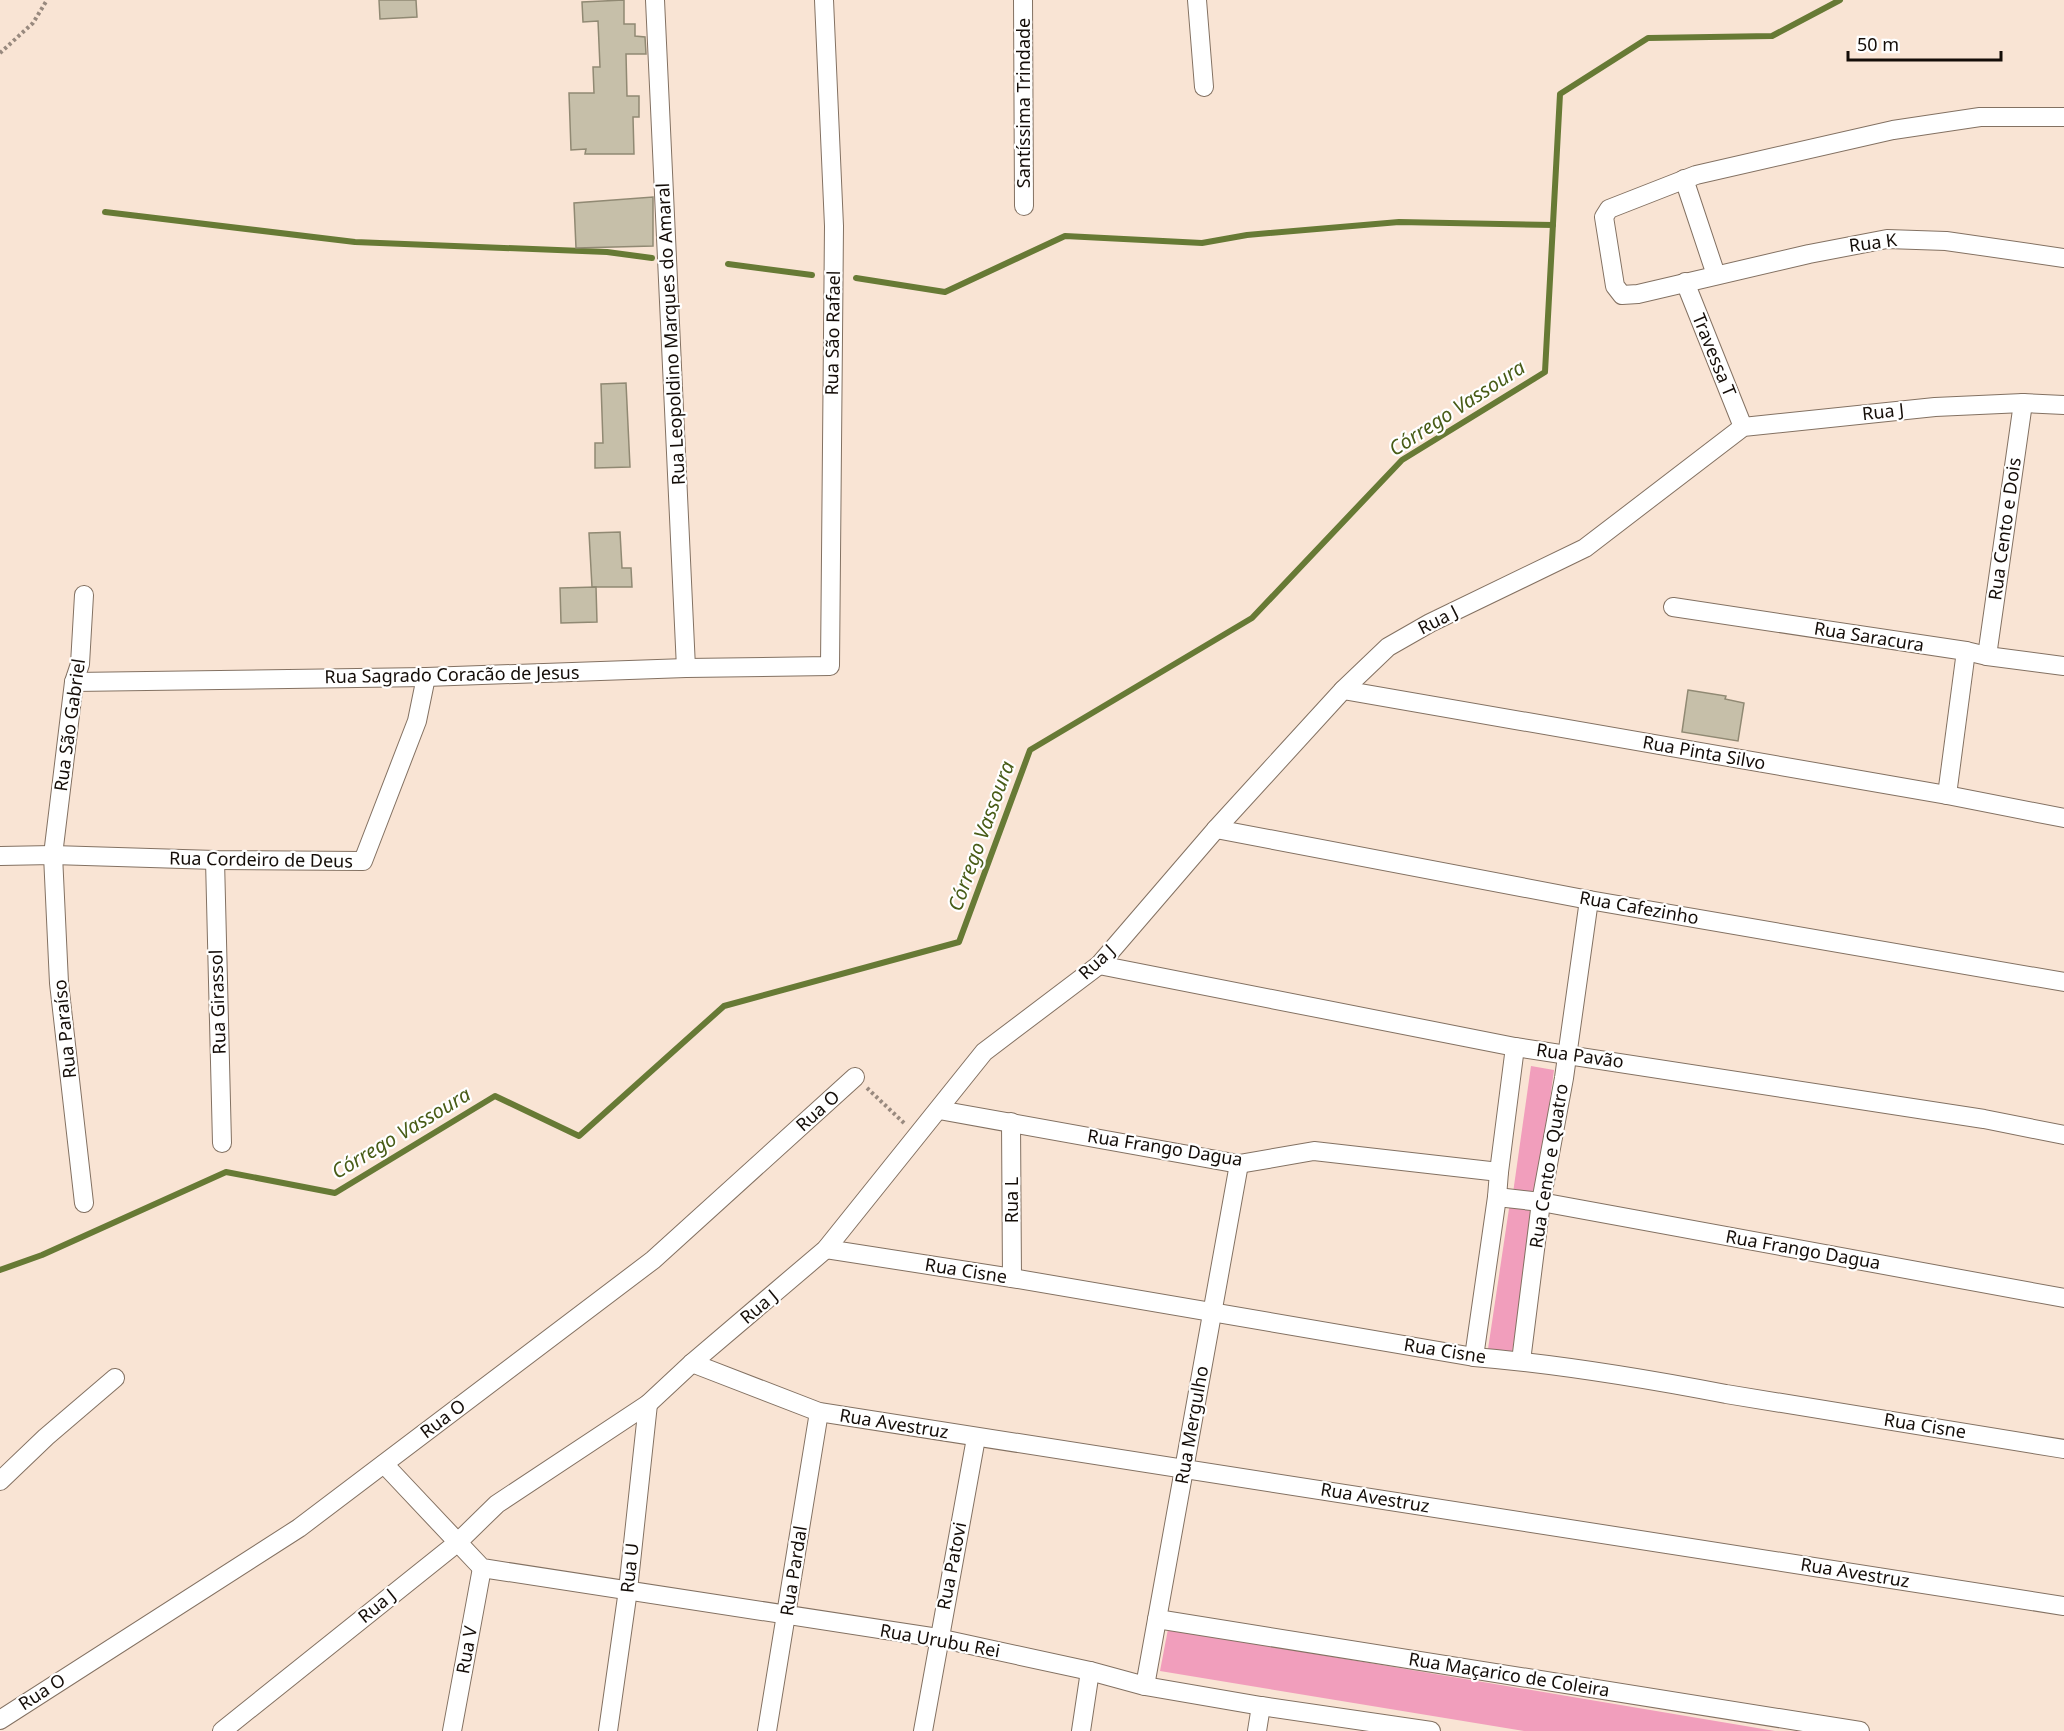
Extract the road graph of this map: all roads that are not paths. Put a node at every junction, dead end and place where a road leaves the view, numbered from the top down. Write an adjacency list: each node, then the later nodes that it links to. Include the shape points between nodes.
1 (655, 0): 21 (street, Rua Leopoldino Marques do Amaral)
2 (824, 0): 19 (street, Rua São Rafael, via 834,226)
3 (1023, 0): 8 (street, Santíssima Trindade)
4 (1197, 0): 5 (street)
5 (1204, 87)
6 (2064, 117): 7 (street, via 1980,117 1893,130)
7 (1684, 179): 10 (street); 11 (street, Rua K, via 1609,209 1604,217 1615,286 1622,295)
8 (1024, 206)
9 (2064, 258): 10 (street, Rua K, via 1946,241 1887,238)
10 (1716, 275): 11 (street, Rua K)
11 (1685, 282): 14 (street, Travessa T)
12 (2023, 403): 13 (street, Rua J); 14 (street, Rua J, via 1935,407); 18 (street, Rua Cento e Dois)
13 (2064, 405)
14 (1743, 427): 24 (street, Rua J, via 1585,548 1388,647)
15 (84, 595): 23 (street, Rua São Gabriel, via 80,664)
16 (1673, 607): 17 (street, Rua Saracura)
17 (1966, 651): 18 (street, Rua Saracura); 25 (street)
18 (1987, 656): 20 (street, Rua Saracura)
19 (830, 666): 21 (street, Rua Sagrado Coracão de Jesus)
20 (2064, 666)
21 (686, 668): 22 (street, Rua Sagrado Coracão de Jesus)
22 (426, 677): 23 (street, Rua Sagrado Coracão de Jesus); 30 (street, Rua Cordeiro de Deus, via 417,721 363,861)
23 (75, 682): 28 (street, Rua São Gabriel)
24 (1342, 690): 25 (street, Rua Pinta Silvo); 27 (street, Rua J)
25 (1947, 795): 26 (street, Rua Pinta Silvo)
26 (2064, 818)
27 (1216, 829): 31 (street, Rua Cafezinho); 32 (street, Rua J)
28 (53, 855): 29 (street, Rua Cordeiro de Deus); 30 (street, Rua Cordeiro de Deus); 45 (street, Rua Paraíso, via 59,983)
29 (0, 856)
30 (215, 860): 40 (street, Rua Girassol)
31 (1589, 900): 33 (street, Rua Cafezinho); 35 (street, Rua Cento e Quatro)
32 (1098, 965): 34 (street, Rua Pavão); 37 (street, Rua J, via 984,1052)
33 (2064, 982)
34 (1515, 1047): 35 (street, Rua Pavão); 42 (street)
35 (1566, 1053): 39 (street, Rua Pavão); 44 (street, Rua Cento e Quatro)
36 (855, 1077): 58 (street, Rua O, via 653,1260)
37 (939, 1110): 38 (street, Rua Frango Dagua); 46 (street, Rua J)
38 (1011, 1122): 41 (street, Rua Frango Dagua); 47 (street, Rua L)
39 (2064, 1135)
40 (222, 1143)
41 (1239, 1164): 42 (street, Rua Frango Dagua, via 1314,1151); 49 (street, Rua Mergulho)
42 (1499, 1172): 43 (street)
43 (1497, 1197): 44 (street, Rua Frango Dagua); 50 (street)
44 (1541, 1202): 48 (street, Rua Frango Dagua); 51 (street, Rua Cento e Quatro)
45 (84, 1203)
46 (826, 1249): 47 (street, Rua Cisne); 52 (street, Rua J)
47 (1012, 1278): 49 (street, Rua Cisne)
48 (2064, 1298)
49 (1212, 1313): 50 (street, Rua Cisne); 59 (street, Rua Mergulho)
50 (1474, 1357): 51 (street, Rua Cisne)
51 (1521, 1361): 57 (street, Rua Cisne)
52 (692, 1363): 54 (street, Rua J); 55 (street, Rua Avestruz)
53 (115, 1378): 60 (street)
54 (648, 1404): 61 (street, Rua J, via 497,1504); 63 (street, Rua U)
55 (819, 1412): 56 (street, Rua Avestruz); 65 (street, Rua Pardal)
56 (976, 1438): 59 (street, Rua Avestruz); 67 (street, Rua Patovi)
57 (2064, 1449)
58 (384, 1464): 61 (street); 71 (street, Rua O, via 299,1528)
59 (1184, 1468): 64 (street, Rua Avestruz); 66 (street, Rua Mergulho)
60 (0, 1481)
61 (457, 1543): 62 (street); 72 (street, Rua J)
62 (482, 1568): 63 (street, Rua Urubu Rei); 73 (street, Rua V)
63 (628, 1590): 65 (street, Rua Urubu Rei); 74 (street, Rua U)
64 (2064, 1606)
65 (787, 1616): 67 (street, Rua Urubu Rei); 75 (street, Rua Pardal)
66 (1157, 1619): 69 (street, Rua Mergulho); 81 (street, Rua Maçarico de Coleira)
67 (938, 1638): 68 (street, Rua Urubu Rei); 76 (street, Rua Patovi)
68 (1090, 1671): 69 (street, Rua Urubu Rei); 77 (street)
69 (1145, 1686): 70 (street, Rua Urubu Rei)
70 (1261, 1706): 78 (street); 79 (street, Rua Urubu Rei)
71 (0, 1719)
72 (222, 1731)
73 (452, 1731)
74 (608, 1731)
75 (767, 1731)
76 (923, 1731)
77 (1081, 1731)
78 (1257, 1731)
79 (1425, 1731): 80 (street, Rua Urubu Rei)
80 (1431, 1731)
81 (1860, 1731)

